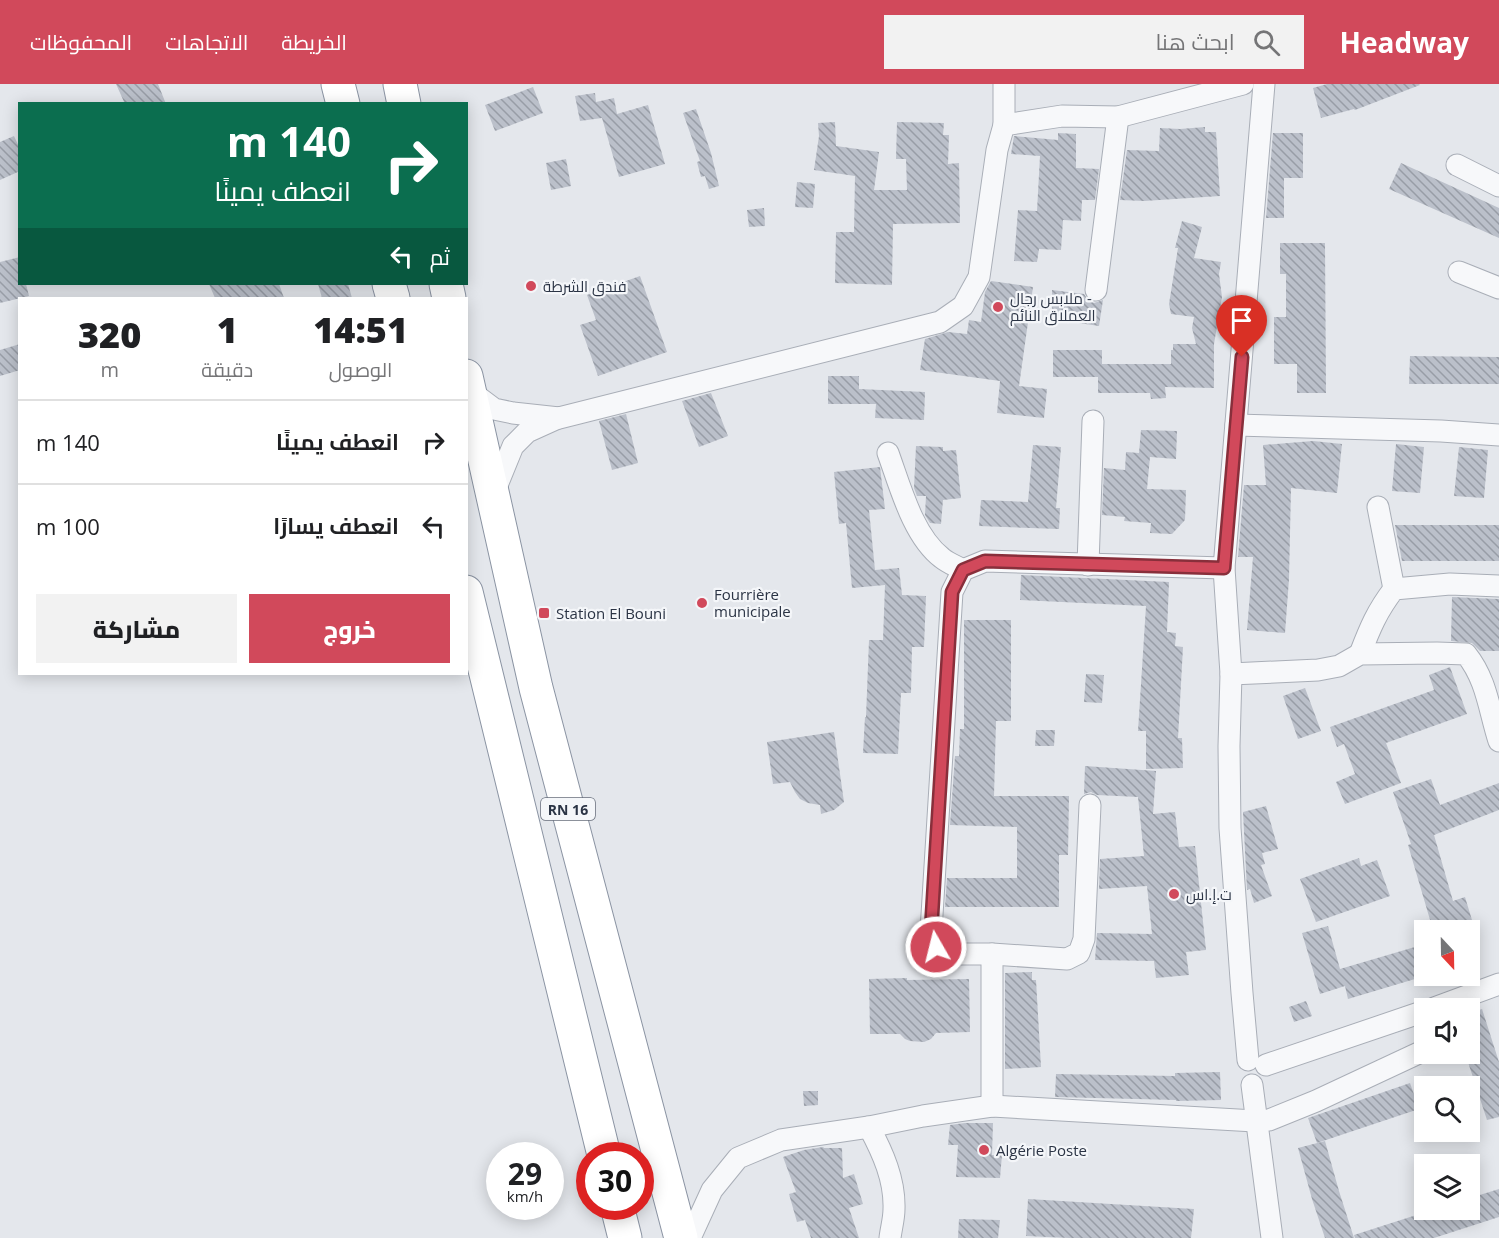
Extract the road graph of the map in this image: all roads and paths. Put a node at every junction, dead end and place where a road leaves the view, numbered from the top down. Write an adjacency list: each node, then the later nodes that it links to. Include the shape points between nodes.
1 (338, 84): 6 (highway)
2 (400, 84): 7 (highway)
3 (1004, 84): 9 (street)
4 (1243, 84): 8 (street)
5 (1264, 84): 18 (street)
6 (342, 102)
7 (404, 102)
8 (1118, 117): 9 (street, via 1062,117); 14 (street)
9 (1004, 125): 16 (street, via 979,277 963,306 940,322)
10 (1457, 165): 11 (street)
11 (1499, 186)
12 (1459, 272): 13 (street)
13 (1499, 288)
14 (1096, 290)
15 (468, 384): 16 (street, via 494,409); 21 (highway, RN 16)
16 (559, 418): 21 (street, via 527,432 513,446)
17 (1093, 421): 23 (street)
18 (1236, 425): 19 (street); 24 (street)
19 (1499, 435)
20 (888, 453): 25 (street, via 905,503 925,542)
21 (493, 495): 45 (highway, RN 16, via 536,688)
22 (1378, 507): 27 (street)
23 (1088, 565): 24 (street); 25 (street, via 985,561)
24 (1224, 568): 30 (street)
25 (963, 570): 33 (street, via 952,592 931,931 936,947 945,954)
26 (1499, 586): 27 (street, via 1450,584)
27 (1394, 589): 29 (street, via 1380,606)
28 (468, 600): 42 (highway, RN 16)
29 (1360, 654): 30 (street, via 1339,666 1318,670); 31 (street, via 1466,654 1483,682)
30 (1231, 674): 38 (street, via 1230,828 1242,993)
31 (1499, 741)
32 (1090, 804): 33 (street, via 1084,939 1079,953 1067,959)
33 (992, 954): 39 (street)
34 (1499, 984): 35 (street)
35 (1461, 998)
36 (1414, 1014): 38 (street)
37 (1414, 1055): 40 (street, via 1316,1101 1269,1120)
38 (1257, 1063): 40 (street, via 1242,1066 1241,1074 1244,1082 1252,1086)
39 (992, 1106): 40 (street); 41 (street)
40 (1255, 1121): 48 (street)
41 (869, 1127): 46 (street, via 781,1140 738,1158 711,1190); 47 (street, via 893,1188)
42 (601, 1142)
43 (620, 1220): 44 (highway)
44 (625, 1238)
45 (681, 1238)
46 (690, 1238)
47 (890, 1238)
48 (1272, 1238)

